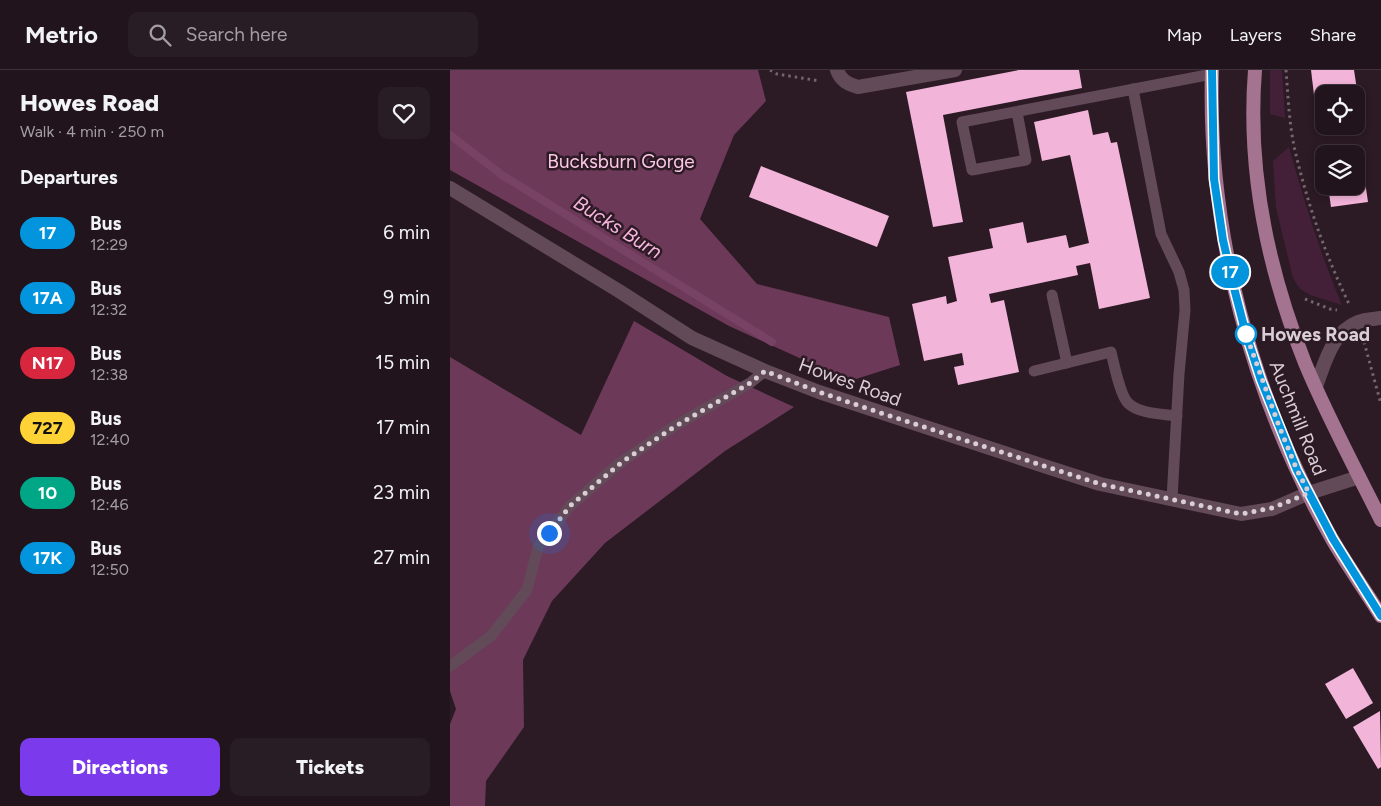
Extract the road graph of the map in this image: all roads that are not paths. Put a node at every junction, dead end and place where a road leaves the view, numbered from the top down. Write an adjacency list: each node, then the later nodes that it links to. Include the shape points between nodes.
1 (955, 70): 4 (street, via 858,87 849,84)
2 (1255, 70): 13 (main road, Auchmill Road, via 1254,146 1268,247 1295,336)
3 (1212, 72): 5 (lane); 16 (main road, Auchmill Road, via 1214,179 1234,288 1261,380)
4 (839, 74)
5 (1133, 89): 6 (lane); 14 (lane, via 1161,234 1184,290)
6 (1017, 112): 6 (lane, via 1026,160 972,170 962,122)
7 (450, 188): 11 (street, Howes Road, via 692,338)
8 (1052, 295): 10 (lane)
9 (1381, 318): 13 (street, via 1355,317 1336,340)
10 (1067, 363): 12 (lane); 14 (lane, via 1111,352 1120,387 1128,403 1141,410)
11 (765, 371): 17 (street, Howes Road, via 884,414 1100,484); 20 (lane, via 622,462 570,506 538,547 527,590 491,636)
12 (1034, 371)
13 (1316, 386): 15 (main road, Auchmill Road)
14 (1177, 416): 17 (lane)
15 (1359, 477): 16 (street, Howes Road); 18 (main road, Auchmill Road)
16 (1309, 493): 17 (street, Howes Road, via 1272,508 1241,514); 19 (main road, Auchmill Road, via 1333,539)
17 (1172, 499)
18 (1381, 520)
19 (1381, 616)
20 (450, 666)

